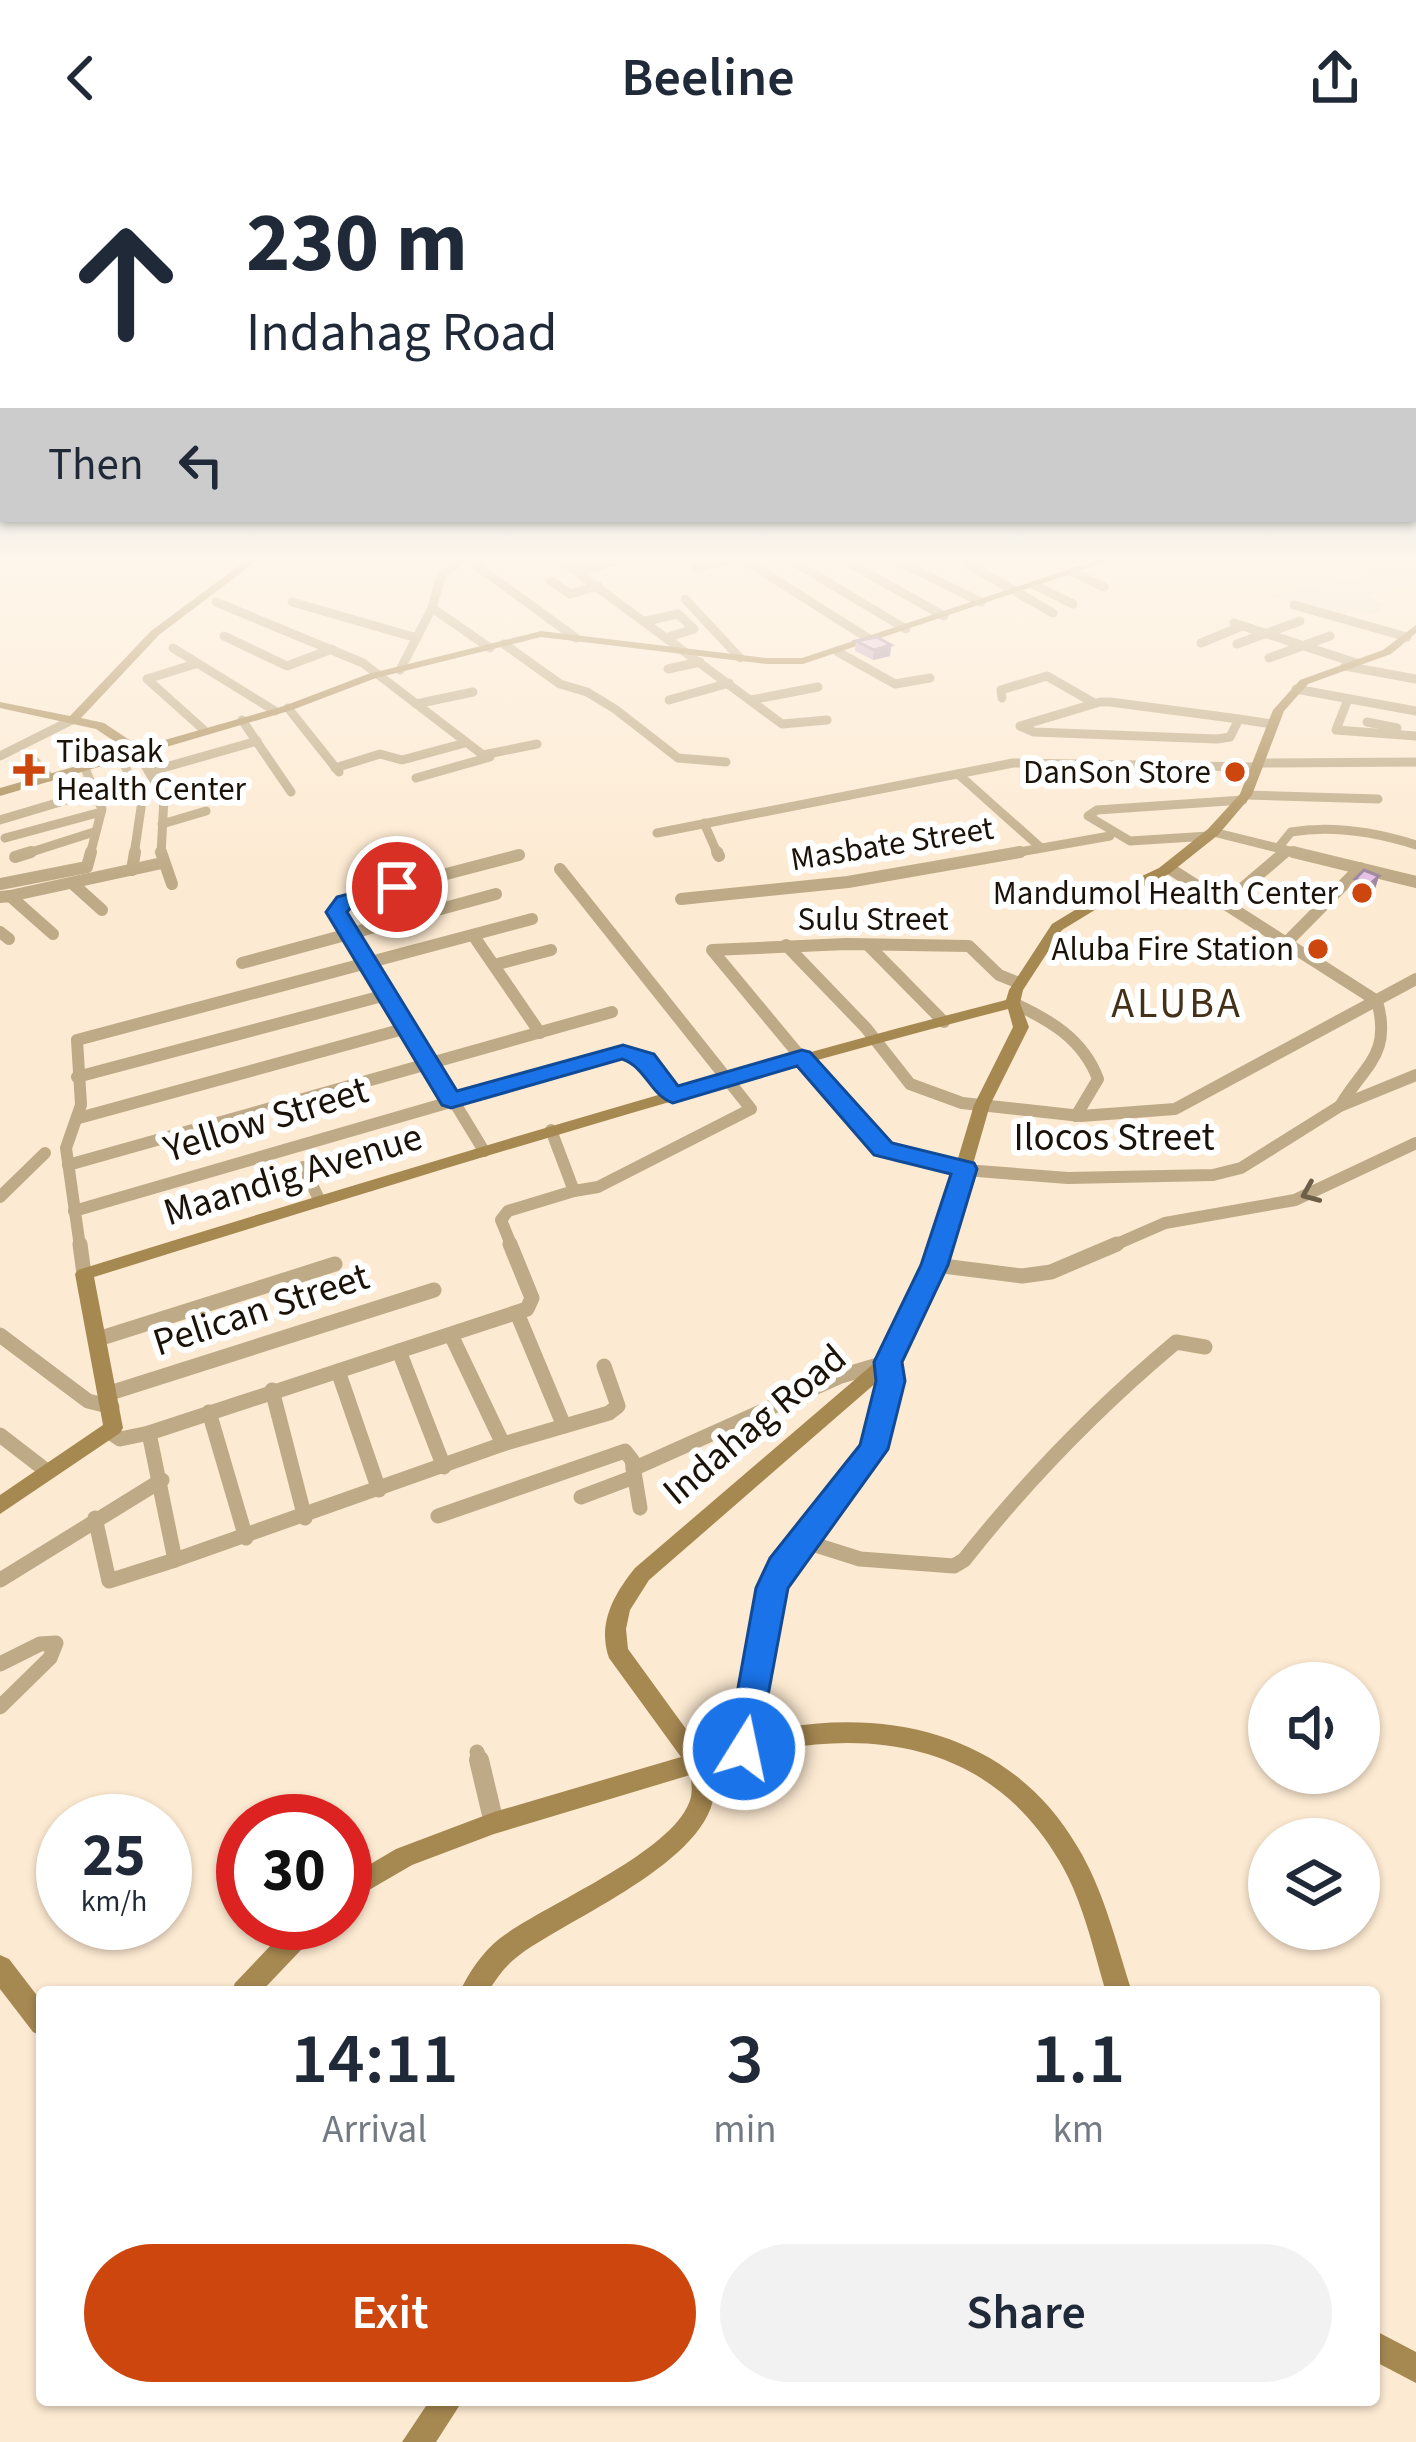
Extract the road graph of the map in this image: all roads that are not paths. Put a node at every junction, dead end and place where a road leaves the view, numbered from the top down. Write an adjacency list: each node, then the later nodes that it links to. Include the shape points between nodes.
1 (123, 663): 31 (street)
2 (358, 663): 15 (street)
3 (404, 663): 14 (street)
4 (430, 663): 14 (street)
5 (530, 663): 48 (street, via 612,706 678,758)
6 (697, 663): 13 (street)
7 (701, 663): 18 (street)
8 (857, 663): 16 (street, via 895,684)
9 (1348, 663): 12 (street)
10 (1356, 663): 12 (street)
11 (196, 664): 29 (street); 37 (street, via 147,679)
12 (1351, 664): 17 (street); 20 (street)
13 (668, 669)
14 (400, 670): 15 (street)
15 (380, 674): 27 (street); 29 (street)
16 (930, 679)
17 (1416, 679)
18 (729, 683): 24 (street); 25 (street)
19 (818, 687): 25 (street)
20 (1296, 689): 23 (street); 36 (street, Indahag Road)
21 (473, 692): 27 (street)
22 (1002, 698): 26 (street, via 1001,690 1047,676)
23 (1348, 699): 30 (street); 38 (street, via 1336,730)
24 (669, 700)
25 (751, 700): 34 (street, via 788,726)
26 (1094, 703): 32 (street); 32 (street, via 1020,727 1217,739 1232,735)
27 (416, 704): 41 (street)
28 (0, 705): 31 (street)
29 (282, 709): 33 (street); 41 (street, via 337,770 380,754 402,760)
30 (1416, 711)
31 (68, 718): 43 (street, via 109,729); 45 (street)
32 (1239, 719): 36 (street)
33 (242, 720): 37 (street); 39 (street)
34 (827, 720)
35 (1367, 722): 38 (street)
36 (1272, 724): 50 (street, Indahag Road)
37 (204, 730): 43 (street)
38 (1413, 736)
39 (257, 741): 52 (street); 59 (street)
40 (67, 742): 51 (street)
41 (465, 743): 46 (street)
42 (537, 744): 46 (street)
43 (135, 749): 44 (street); 52 (street)
44 (119, 754): 51 (street); 83 (street, via 142,800)
45 (0, 756)
46 (490, 757): 55 (street)
47 (35, 760): 54 (street)
48 (726, 762)
49 (1416, 762): 50 (street)
50 (1259, 765): 53 (street, via 1024,763); 61 (street, Indahag Road)
51 (82, 766): 54 (street); 57 (street)
52 (152, 771): 60 (street)
53 (958, 774): 66 (street); 73 (street)
54 (49, 777): 58 (street)
55 (416, 778)
56 (206, 785): 60 (street)
57 (97, 791): 64 (street); 67 (street)
58 (0, 792)
59 (291, 792)
60 (164, 797): 65 (street)
61 (1245, 798): 62 (street); 70 (street, Indahag Road); 71 (street, via 1089,813)
62 (1378, 799)
63 (206, 811): 65 (street)
64 (101, 812): 67 (street); 68 (street)
65 (162, 824): 78 (street)
66 (704, 824): 69 (street); 76 (street)
67 (2, 828): 77 (street)
68 (94, 832): 77 (street); 84 (street, via 84,870)
69 (657, 833)
70 (1211, 834): 71 (street, Masbate Street, via 1139,844); 74 (street); 80 (street, Indahag Road)
71 (1110, 836): 73 (street, Masbate Street)
72 (1416, 845): 74 (street, via 1318,828 1291,832)
73 (1040, 848): 91 (street, Masbate Street, via 867,879)
74 (1282, 849): 81 (street); 92 (street)
75 (519, 855): 96 (street, via 344,901 337,912)
76 (719, 856)
77 (15, 857): 84 (street)
78 (162, 863): 83 (street); 88 (street)
79 (1416, 865): 85 (street)
80 (1169, 868): 92 (street); 107 (street, Indahag Road, via 1057,927)
81 (1360, 868): 85 (street); 98 (street)
82 (560, 869): 120 (street)
83 (132, 870): 86 (street)
84 (27, 880): 87 (street)
85 (1413, 881)
86 (72, 883): 90 (street); 93 (street)
87 (0, 884)
88 (172, 884)
89 (496, 894): 96 (street)
90 (5, 896): 95 (street)
91 (681, 899)
92 (1224, 904): 98 (street)
93 (102, 910)
94 (532, 919): 97 (street)
95 (53, 934)
96 (348, 934): 103 (street); 104 (street)
97 (473, 934): 104 (street); 105 (street)
98 (1286, 943): 109 (street)
99 (786, 945): 100 (street, Sulu Street); 102 (street, Sulu Street); 115 (street)
100 (869, 946): 107 (street, Sulu Street, via 969,946); 112 (street)
101 (551, 950): 105 (street)
102 (712, 950): 116 (street, Ilocos Street)
103 (242, 962)
104 (367, 963): 108 (street); 119 (street, via 84,1036 75,1044)
105 (494, 965): 114 (street)
106 (1416, 980): 109 (street)
107 (1019, 983): 110 (street, Indahag Road)
108 (386, 995): 113 (street); 119 (street)
109 (1377, 1001): 124 (street, Ilocos Street, via 1384,1028 1379,1057); 125 (street, via 1175,1109 1138,1118)
110 (1013, 1003): 112 (street, Maandig Avenue); 123 (street, Indahag Road, via 1021,1028); 125 (street, via 1048,1019 1092,1063 1098,1079)
111 (612, 1012): 114 (street)
112 (944, 1022): 115 (street, Maandig Avenue)
113 (407, 1028): 117 (street); 126 (street)
114 (540, 1033): 117 (street)
115 (874, 1038): 116 (street, Maandig Avenue); 123 (street, via 918,1089)
116 (802, 1057): 120 (street, Maandig Avenue); 133 (street, Ilocos Street, via 883,1150)
117 (429, 1062): 122 (street); 131 (street)
118 (1416, 1075): 124 (street)
119 (77, 1077): 126 (street)
120 (729, 1078): 121 (street, Maandig Avenue); 134 (street, via 748,1113 598,1187)
121 (673, 1096): 122 (street, Yellow Street, via 640,1055 616,1054); 127 (street, Maandig Avenue)
122 (451, 1100): 129 (street); 137 (street, Yellow Street)
123 (982, 1105): 125 (street); 133 (street, Indahag Road)
124 (1340, 1106): 133 (street, Ilocos Street, via 1229,1172 1068,1178)
125 (1076, 1116)
126 (79, 1118): 131 (street, via 68,1134)
127 (551, 1130): 129 (street, Maandig Avenue); 134 (street)
128 (1416, 1143): 139 (street, one-way to 139, via 1294,1200 1165,1223 1051,1271 1022,1276)
129 (484, 1151): 136 (street, Maandig Avenue)
130 (45, 1153): 135 (street)
131 (68, 1165): 137 (street)
132 (303, 1167): 136 (street)
133 (965, 1169): 139 (street, Indahag Road)
134 (574, 1190): 142 (street, via 503,1216 532,1298)
135 (0, 1197)
136 (320, 1201): 140 (street, Maandig Avenue)
137 (74, 1211): 140 (street)
138 (335, 1264): 145 (street)
139 (934, 1265): 148 (street, Indahag Road)
140 (84, 1274): 145 (street)
141 (434, 1290): 152 (street, Pelican Street)
142 (517, 1313): 144 (street); 154 (street)
143 (0, 1335): 152 (street, via 88,1401)
144 (451, 1336): 147 (street); 158 (street)
145 (98, 1339): 152 (street)
146 (1205, 1347): 171 (street, via 1176,1342 1111,1396 954,1565 860,1559)
147 (399, 1351): 150 (street); 159 (street)
148 (888, 1362): 161 (street); 171 (street, via 874,1449); 178 (street, Indahag Road, via 727,1496 618,1607 616,1652)
149 (604, 1366): 154 (street, via 616,1409)
150 (338, 1371): 151 (street); 163 (street)
151 (272, 1390): 153 (street); 169 (street)
152 (111, 1400): 155 (street)
153 (209, 1412): 156 (street); 170 (street)
154 (564, 1426): 158 (street)
155 (110, 1432): 156 (street, via 120,1439); 160 (street)
156 (149, 1433): 162 (street)
157 (0, 1435): 160 (street)
158 (503, 1444): 159 (street)
159 (444, 1467): 163 (street)
160 (48, 1472): 165 (street)
161 (633, 1473): 164 (street); 166 (street); 167 (street, via 625,1451)
162 (162, 1480): 168 (street); 172 (street)
163 (379, 1490): 169 (street)
164 (581, 1497)
165 (0, 1506)
166 (640, 1508)
167 (438, 1516)
168 (95, 1518): 172 (street, via 109,1581); 173 (street)
169 (305, 1518): 170 (street)
170 (245, 1538): 172 (street)
171 (803, 1541): 176 (street, via 772,1588)
172 (175, 1560)
173 (0, 1580)
174 (0, 1664): 175 (street, via 56,1643)
175 (0, 1707)
176 (744, 1749): 178 (street); 185 (street, via 818,1731 881,1730 922,1738 996,1775 1030,1799 1070,1855)
177 (477, 1752): 179 (street)
178 (698, 1766): 179 (street); 184 (street, via 701,1804 671,1843 508,1948)
179 (494, 1823): 180 (street)
180 (372, 1874)
181 (284, 1950): 183 (street)
182 (0, 1969): 186 (street)
183 (250, 1986)
184 (478, 1986)
185 (1116, 1986)
186 (36, 2015)
187 (1380, 2348): 188 (street)
188 (1416, 2368)
189 (444, 2406): 190 (street)
190 (417, 2442)

